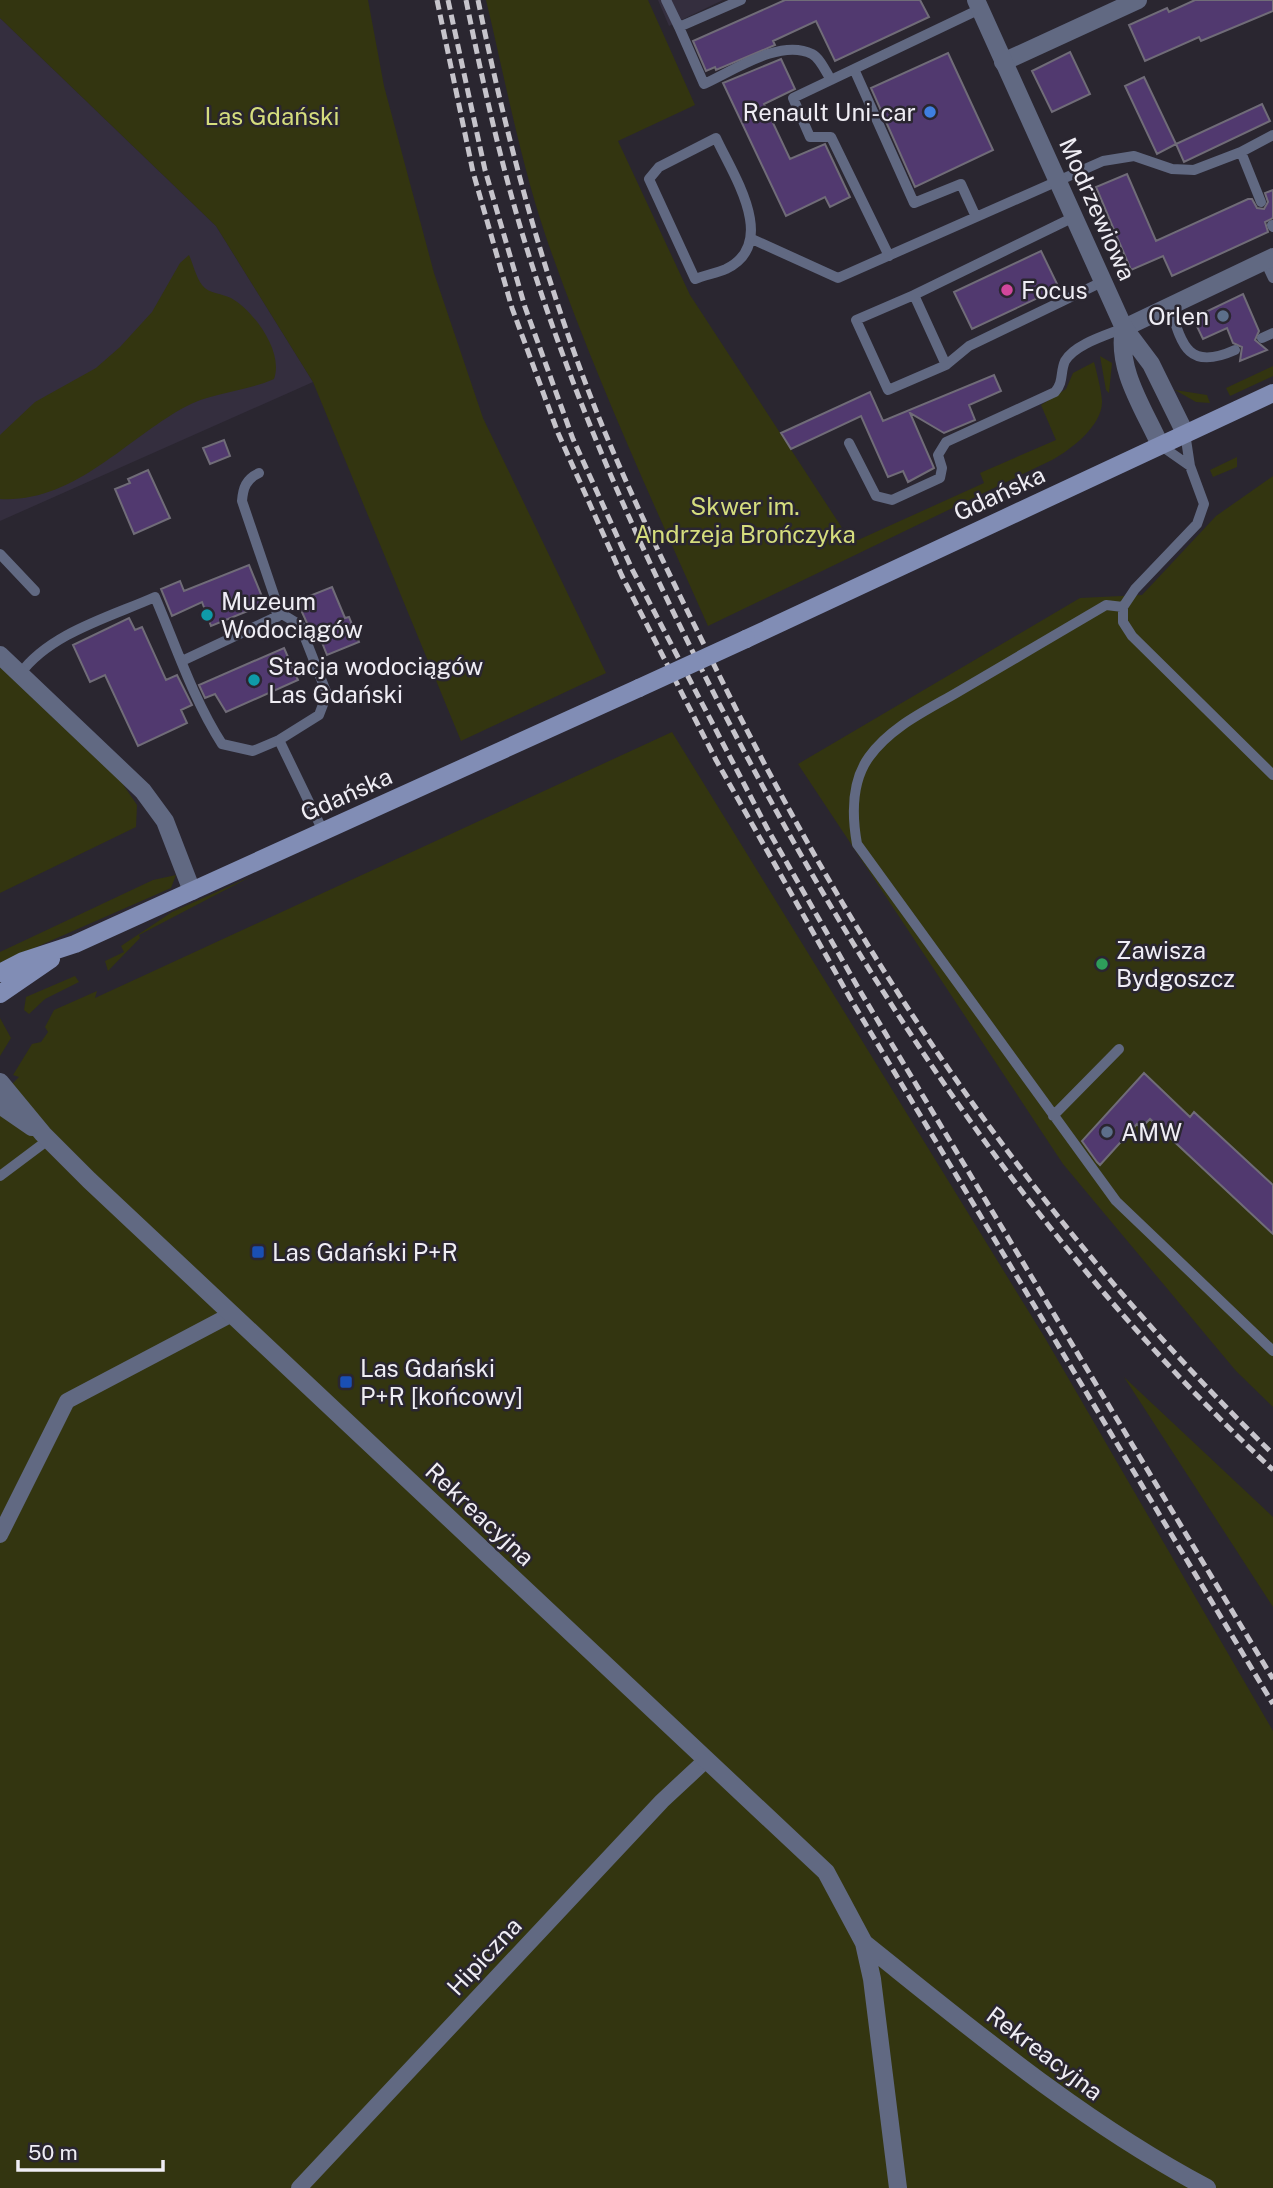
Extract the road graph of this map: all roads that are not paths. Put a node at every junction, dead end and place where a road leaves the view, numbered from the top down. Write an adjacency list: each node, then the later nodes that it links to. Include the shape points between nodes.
1 (666, 0): 5 (lane)
2 (741, 0): 5 (lane)
3 (1138, 0): 6 (street)
4 (978, 4): 6 (street, Modrzewiowa); 7 (lane)
5 (679, 27): 8 (lane, via 704,84 767,55 796,49 814,55)
6 (1003, 62): 11 (street, Modrzewiowa)
7 (854, 69): 8 (lane); 13 (lane, via 914,203 961,184)
8 (831, 80): 16 (lane, via 793,97 810,136 831,136)
9 (1273, 135): 10 (lane)
10 (1241, 152): 11 (lane, via 1195,170 1172,169 1134,156 1103,162); 12 (lane)
11 (1058, 180): 13 (lane); 14 (street, Modrzewiowa)
12 (1261, 202)
13 (975, 217): 16 (lane)
14 (1074, 217): 19 (street, Modrzewiowa); 20 (lane)
15 (751, 239): 15 (lane, via 742,256 728,268 695,279 649,179 651,174 716,138 750,213); 16 (lane, via 838,278)
16 (889, 256)
17 (1269, 259): 18 (lane); 21 (street)
18 (1273, 278)
19 (1104, 281): 22 (street, Modrzewiowa); 26 (lane, via 969,346)
20 (914, 295): 26 (lane); 26 (lane, via 856,320 888,390)
21 (1170, 306): 22 (street); 25 (lane, via 1183,345 1192,355 1203,359)
22 (1124, 328): 28 (street, Modrzewiowa, via 1150,363); 29 (lane, via 1072,354 1064,363 1062,385 1055,392 946,442 938,455 940,478 892,500 876,496); 30 (street, via 1124,360)
23 (1273, 333): 24 (lane)
24 (1262, 338)
25 (1235, 350)
26 (946, 365)
27 (1273, 393): 28 (main road, Gdańska)
28 (1185, 433): 30 (main road, Gdańska); 31 (lane)
29 (849, 443)
30 (1160, 445): 31 (lane); 42 (main road, Gdańska, bridge)
31 (1190, 466): 35 (lane, via 1204,499 1197,524 1135,589)
32 (259, 473): 36 (lane, via 243,488 242,501 275,598)
33 (0, 554): 34 (lane)
34 (35, 591)
35 (1124, 607): 41 (lane, via 1123,622 1132,636); 50 (lane, via 1106,604 884,738 867,759 854,797 857,844)
36 (277, 617): 38 (lane); 40 (lane, via 282,614 300,625 327,694 319,715)
37 (0, 655): 39 (street)
38 (182, 661): 39 (lane, via 155,597 51,644); 40 (lane, via 222,744 253,751)
39 (20, 674): 43 (street, via 143,791 165,821)
40 (279, 740): 42 (lane)
41 (1273, 775)
42 (323, 831): 43 (main road, Gdańska)
43 (192, 891): 44 (main road, Gdańska)
44 (75, 944): 45 (main road, Gdańska); 46 (main road, Gdańska)
45 (0, 973)
46 (0, 994)
47 (1119, 1048): 50 (lane)
48 (0, 1082): 51 (street, Rekreacyjna)
49 (0, 1105): 51 (street, Rekreacyjna)
50 (1053, 1116): 54 (lane, via 1116,1201)
51 (46, 1137): 52 (lane); 53 (street, Rekreacyjna)
52 (0, 1176)
53 (232, 1314): 55 (street, via 67,1401); 56 (street, Rekreacyjna)
54 (1273, 1350)
55 (0, 1535)
56 (706, 1760): 57 (street, Rekreacyjna, via 826,1872); 58 (street, Hipiczna, via 662,1801)
57 (864, 1943): 59 (street, Rekreacyjna); 60 (street, Rekreacyjna, via 1030,2076 1151,2158)
58 (299, 2188)
59 (898, 2188)
60 (1208, 2188)

